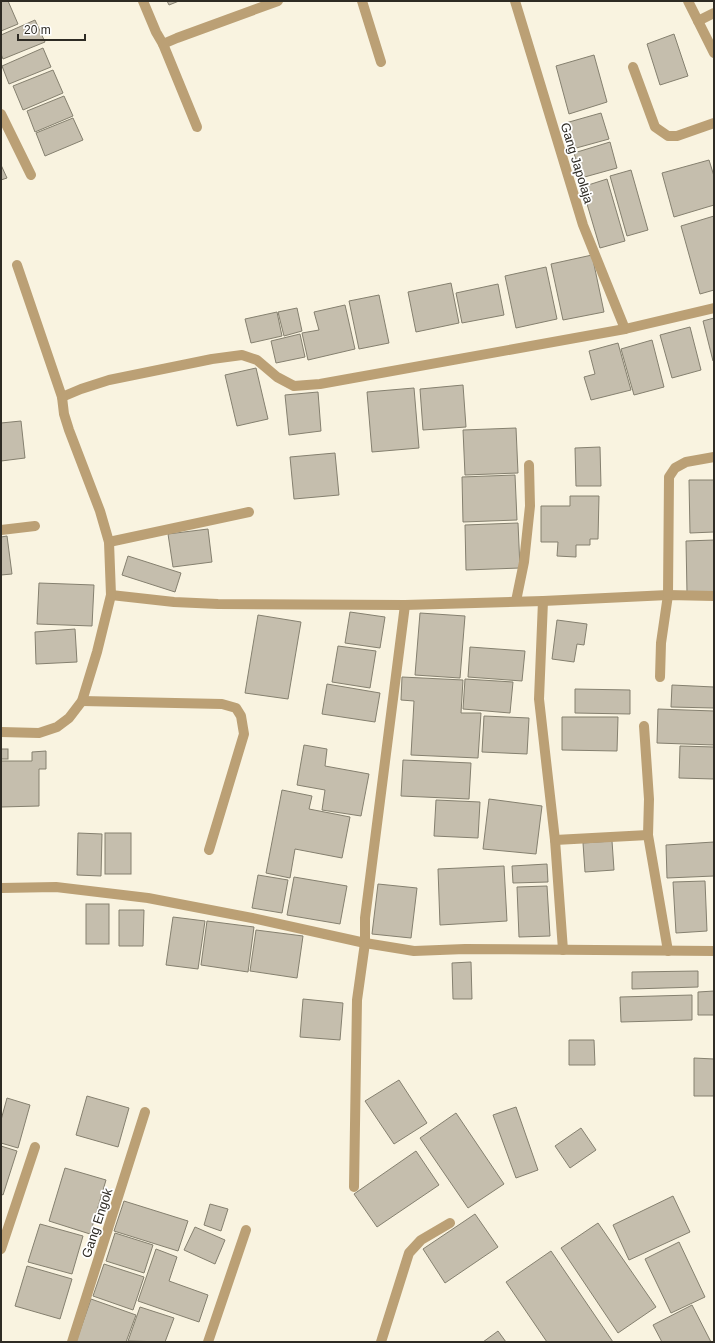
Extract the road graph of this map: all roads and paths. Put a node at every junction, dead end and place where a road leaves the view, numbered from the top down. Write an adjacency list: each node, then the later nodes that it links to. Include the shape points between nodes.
1 (142, 1): 8 (street)
2 (278, 1): 8 (street)
3 (362, 1): 10 (street)
4 (515, 1): 18 (street, Gang Japolaja, via 582,225)
5 (688, 1): 7 (street)
6 (714, 13): 7 (street)
7 (698, 21): 9 (street)
8 (163, 44): 14 (street)
9 (714, 53)
10 (381, 62)
11 (633, 67): 13 (street, via 655,127 668,136 677,136)
12 (1, 114): 15 (street)
13 (714, 123)
14 (197, 127)
15 (31, 175)
16 (17, 265): 19 (street)
17 (714, 308): 18 (street)
18 (624, 329): 19 (street, via 320,384 294,386 277,377 257,360 242,355 109,380)
19 (62, 397): 25 (street, via 69,430)
20 (714, 457): 27 (street, via 686,462 675,468 668,477)
21 (529, 465): 29 (street, via 530,506 524,562)
22 (249, 512): 25 (street)
23 (35, 526): 24 (street)
24 (1, 530)
25 (109, 542): 26 (street)
26 (112, 595): 31 (street, via 218,604); 33 (street)
27 (668, 595): 28 (street); 30 (street); 32 (street, via 661,643)
28 (714, 596)
29 (516, 601): 30 (street); 31 (street)
30 (543, 601): 37 (street, via 539,699)
31 (405, 604): 40 (street, via 365,918)
32 (660, 677)
33 (82, 701): 35 (street, via 69,718 57,727 40,733); 38 (street, via 222,704 236,708 241,716 244,734)
34 (644, 726): 36 (street, via 649,799)
35 (1, 732)
36 (648, 835): 37 (street); 42 (street)
37 (555, 840): 41 (street)
38 (209, 850)
39 (1, 888): 40 (street, via 56,887 148,898)
40 (365, 943): 41 (street, via 414,951); 46 (street, via 357,1000)
41 (563, 950): 42 (street)
42 (668, 951): 43 (street)
43 (714, 951)
44 (146, 1112): 50 (street, Gang Engok)
45 (35, 1147): 49 (street)
46 (354, 1187)
47 (450, 1223): 52 (street, via 421,1240 409,1253)
48 (246, 1230): 51 (street)
49 (1, 1249)
50 (72, 1342)
51 (208, 1342)
52 (381, 1342)

